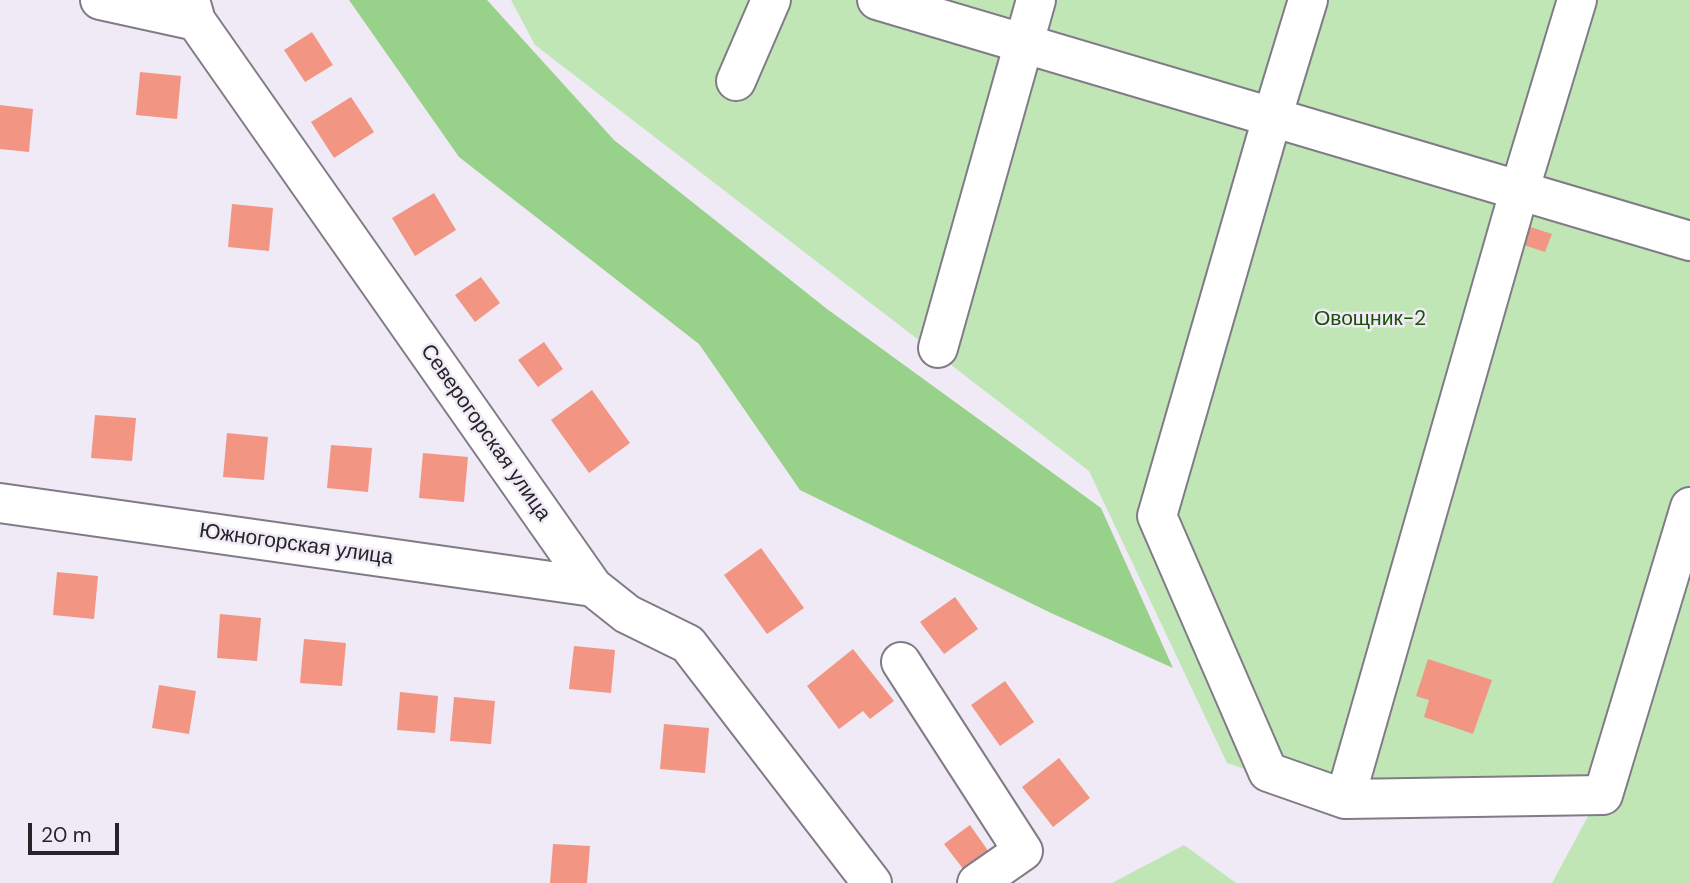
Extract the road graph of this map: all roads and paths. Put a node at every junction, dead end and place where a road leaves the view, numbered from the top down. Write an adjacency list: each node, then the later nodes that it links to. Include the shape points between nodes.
1 (100, 0): 7 (street, Северогорская улица)
2 (771, 0): 9 (street)
3 (877, 0): 8 (street)
4 (1036, 0): 8 (street)
5 (1308, 0): 10 (street)
6 (1577, 0): 11 (street)
7 (193, 11): 16 (street, Северогорская улица)
8 (1022, 44): 10 (street); 13 (street)
9 (736, 81)
10 (1272, 118): 11 (street); 18 (street, via 1157,516 1268,772)
11 (1519, 192): 12 (street); 18 (street)
12 (1690, 241)
13 (938, 348)
14 (0, 503): 16 (street, Южногорская улица)
15 (1690, 507): 18 (street, via 1603,795)
16 (593, 587): 19 (street, Северогорская улица, via 627,614 688,644)
17 (901, 662): 20 (street, via 1023,851)
18 (1345, 799)
19 (872, 883)
20 (977, 883)

